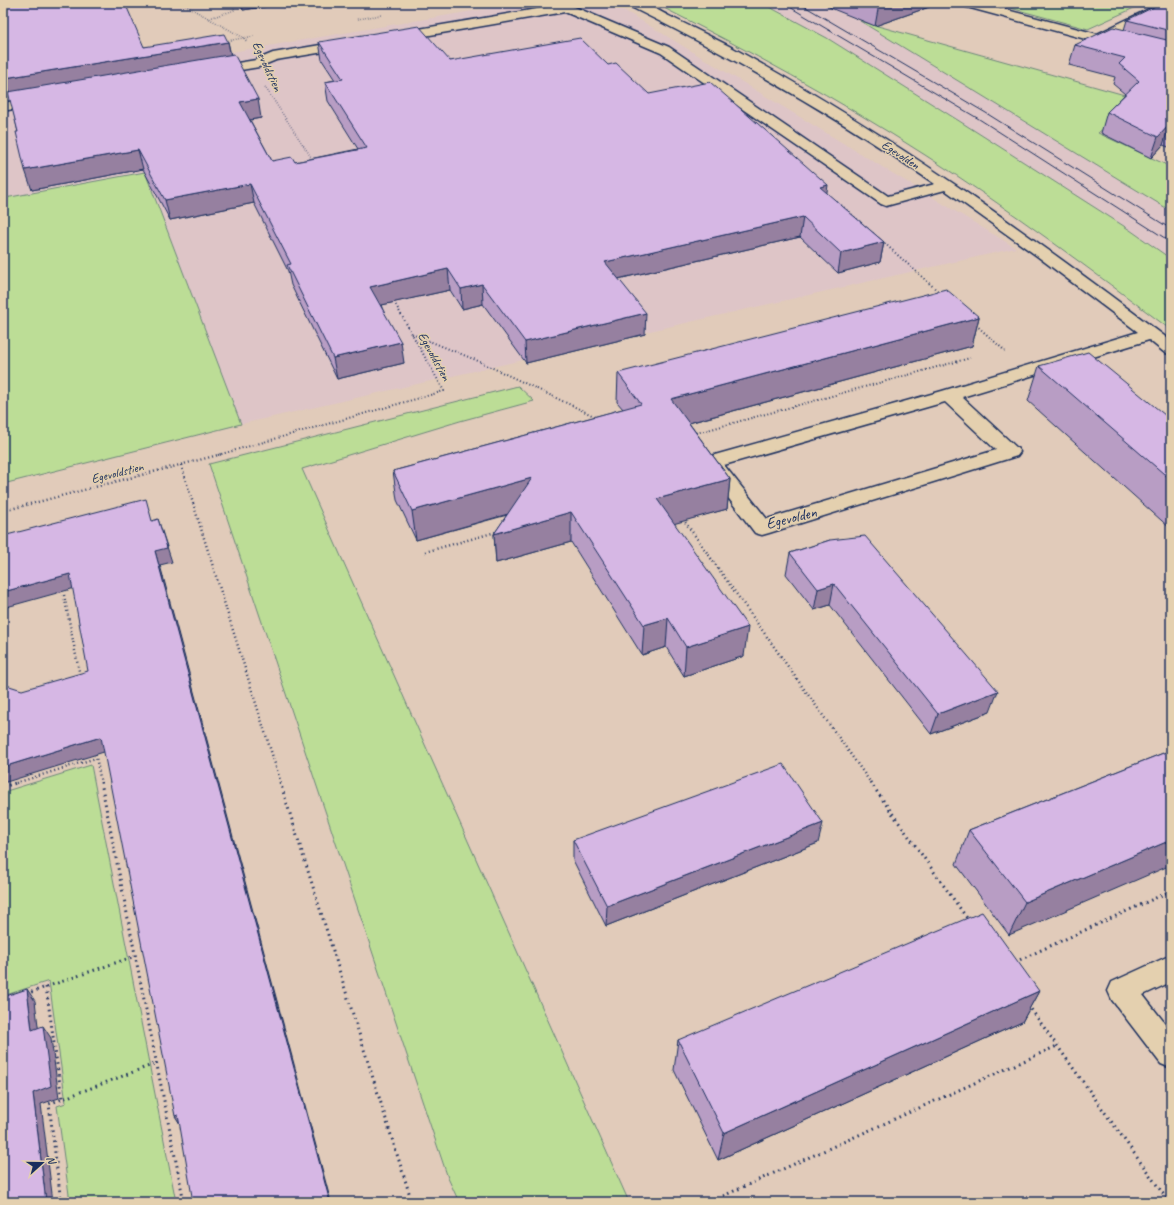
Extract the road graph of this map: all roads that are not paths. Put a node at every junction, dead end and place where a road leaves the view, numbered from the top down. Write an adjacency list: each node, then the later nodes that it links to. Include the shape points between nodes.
1 (309, 3): 2 (street)
2 (316, 3)
3 (582, 3): 7 (street)
4 (633, 3): 15 (street, Egevolden, via 671,20 782,80)
5 (967, 3): 8 (street)
6 (1170, 3): 8 (street)
7 (566, 8): 9 (street); 15 (street, via 665,50 886,201)
8 (1099, 38): 11 (street)
9 (381, 39)
10 (366, 42): 12 (street, via 273,57 259,63)
11 (1171, 58)
12 (197, 73)
13 (57, 97): 14 (street)
14 (3, 107)
15 (948, 185): 16 (street, Egevolden, via 1070,272)
16 (1151, 334): 17 (street, Egevolden); 18 (street, Egevolden)
17 (1171, 349)
18 (1081, 356): 19 (street); 20 (street, Egevolden)
19 (1099, 370)
20 (949, 395): 20 (street, Egevolden, via 741,454 711,462 762,528 1010,452)
21 (1171, 968): 22 (street, via 1122,991)
22 (1171, 1054)

